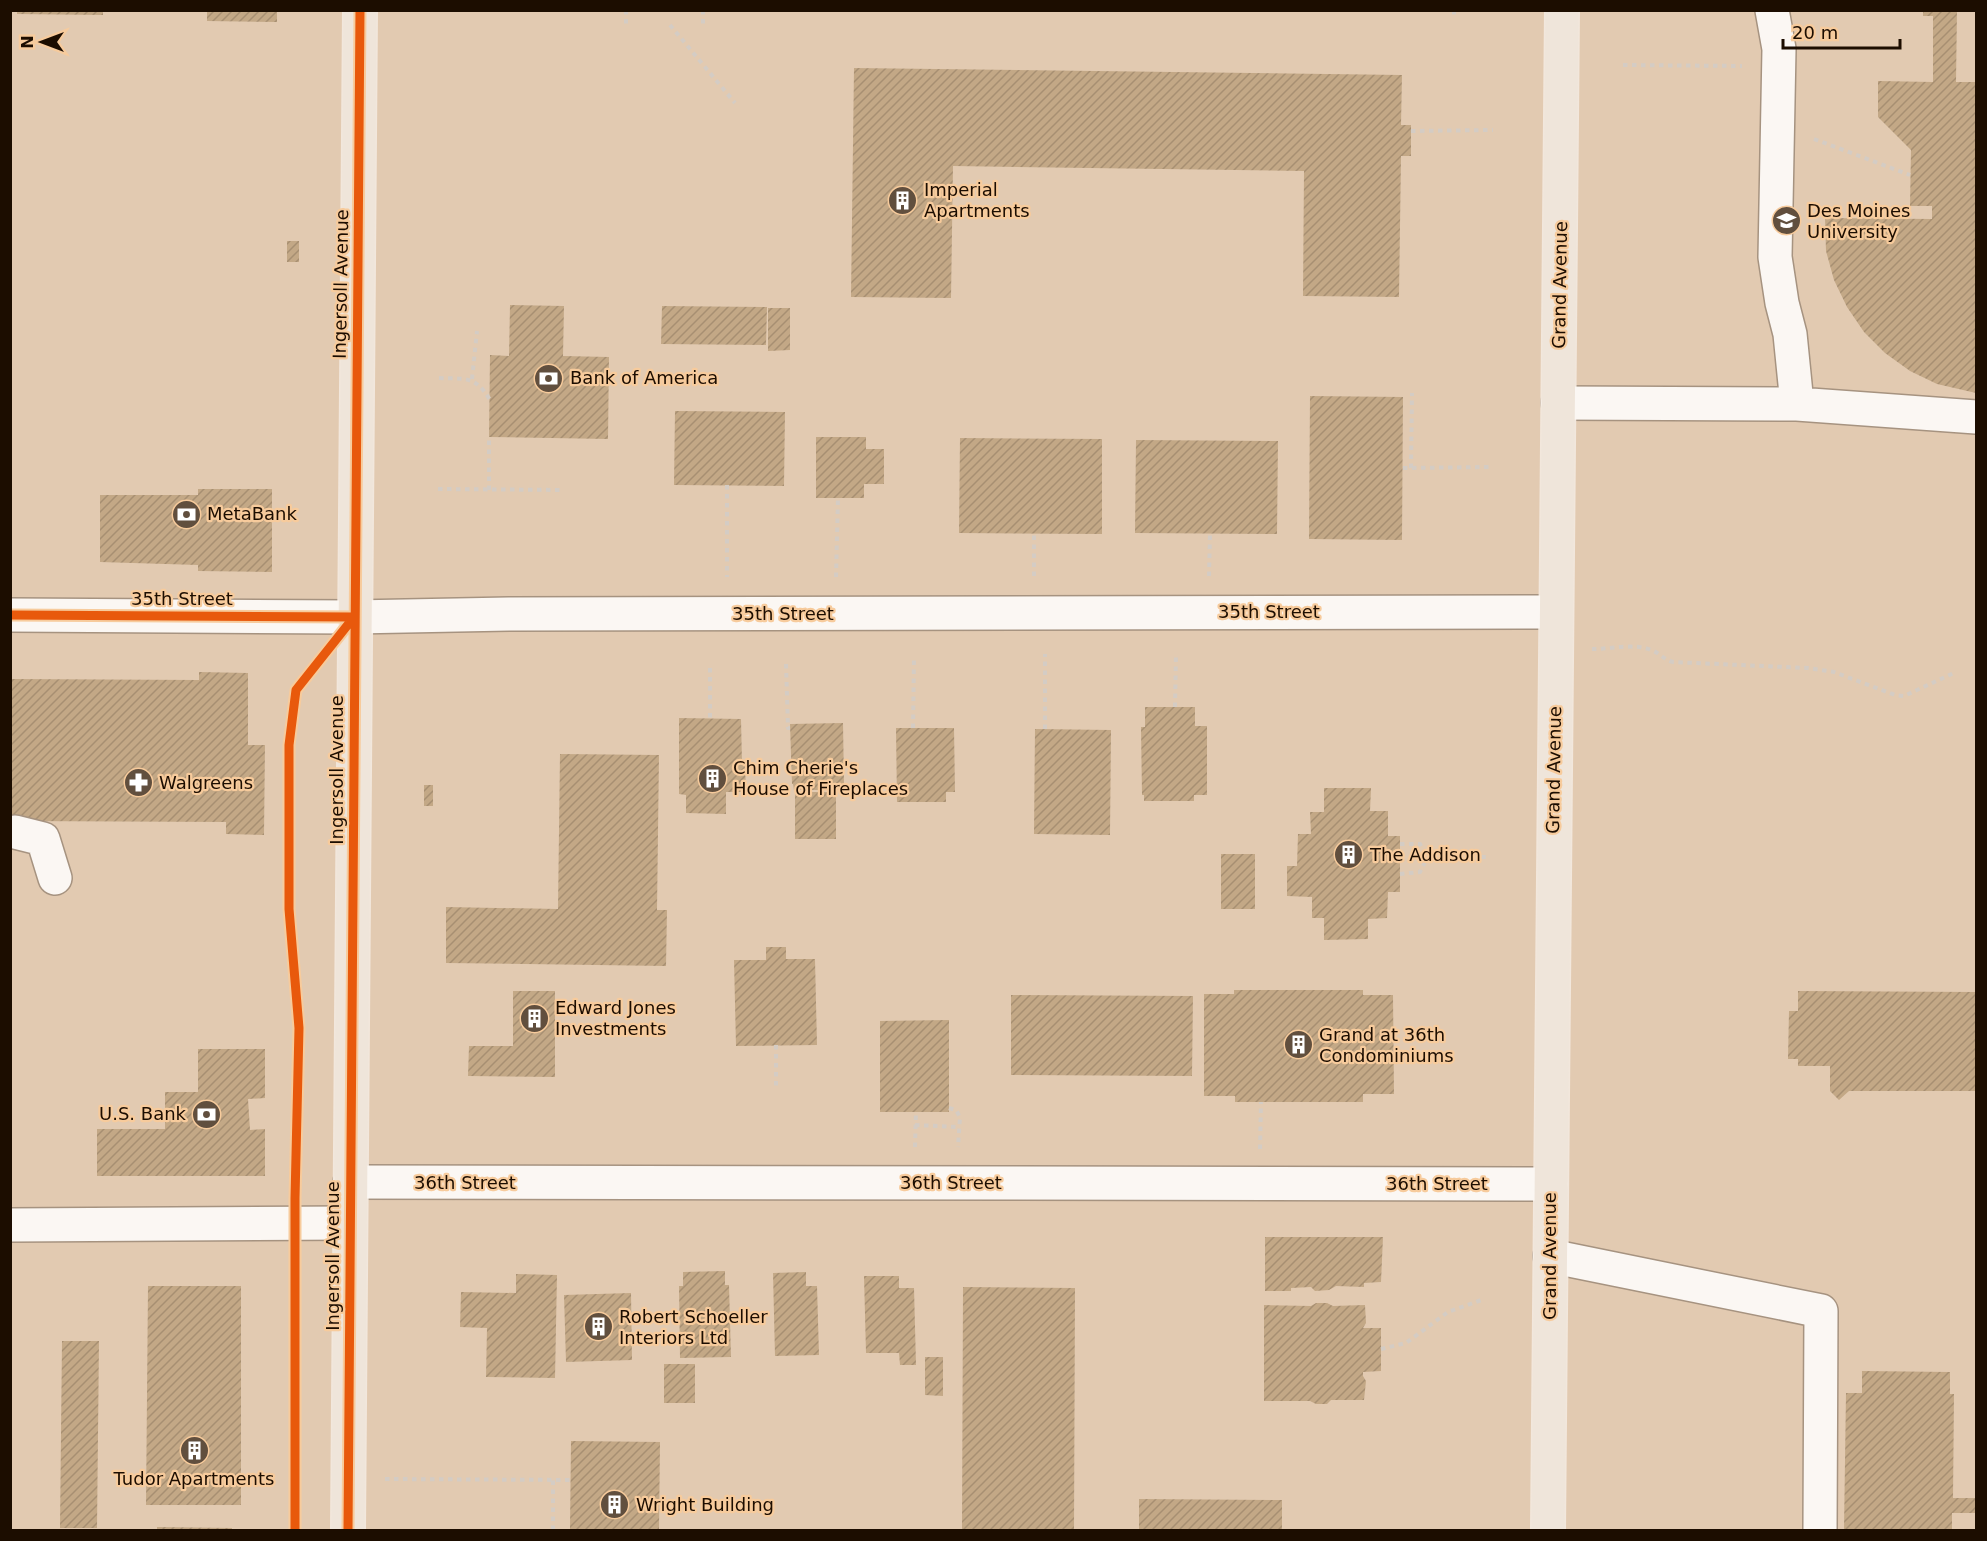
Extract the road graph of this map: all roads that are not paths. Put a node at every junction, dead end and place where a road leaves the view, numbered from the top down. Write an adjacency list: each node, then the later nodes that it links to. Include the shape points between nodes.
1 (360, 10): 9 (main road, Ingersoll Avenue)
2 (1562, 10): 4 (main road, Grand Avenue)
3 (1772, 10): 5 (street, via 1779,49 1774,257 1790,334)
4 (1558, 403): 5 (street); 7 (main road, Grand Avenue)
5 (1797, 404): 6 (street)
6 (1977, 417)
7 (1556, 612): 9 (street, 35th Street); 13 (main road, Grand Avenue)
8 (10, 615): 9 (street, 35th Street)
9 (354, 617): 12 (main road, Ingersoll Avenue)
10 (15, 832): 11 (street, via 43,839)
11 (55, 878)
12 (350, 1182): 13 (street, 36th Street); 14 (main road, Ingersoll Avenue)
13 (1551, 1184): 16 (main road, Grand Avenue)
14 (350, 1223): 15 (street); 17 (main road, Ingersoll Avenue)
15 (10, 1225)
16 (1550, 1256): 18 (main road, Grand Avenue); 19 (street, via 1821,1311)
17 (348, 1530)
18 (1548, 1530)
19 (1820, 1530)

